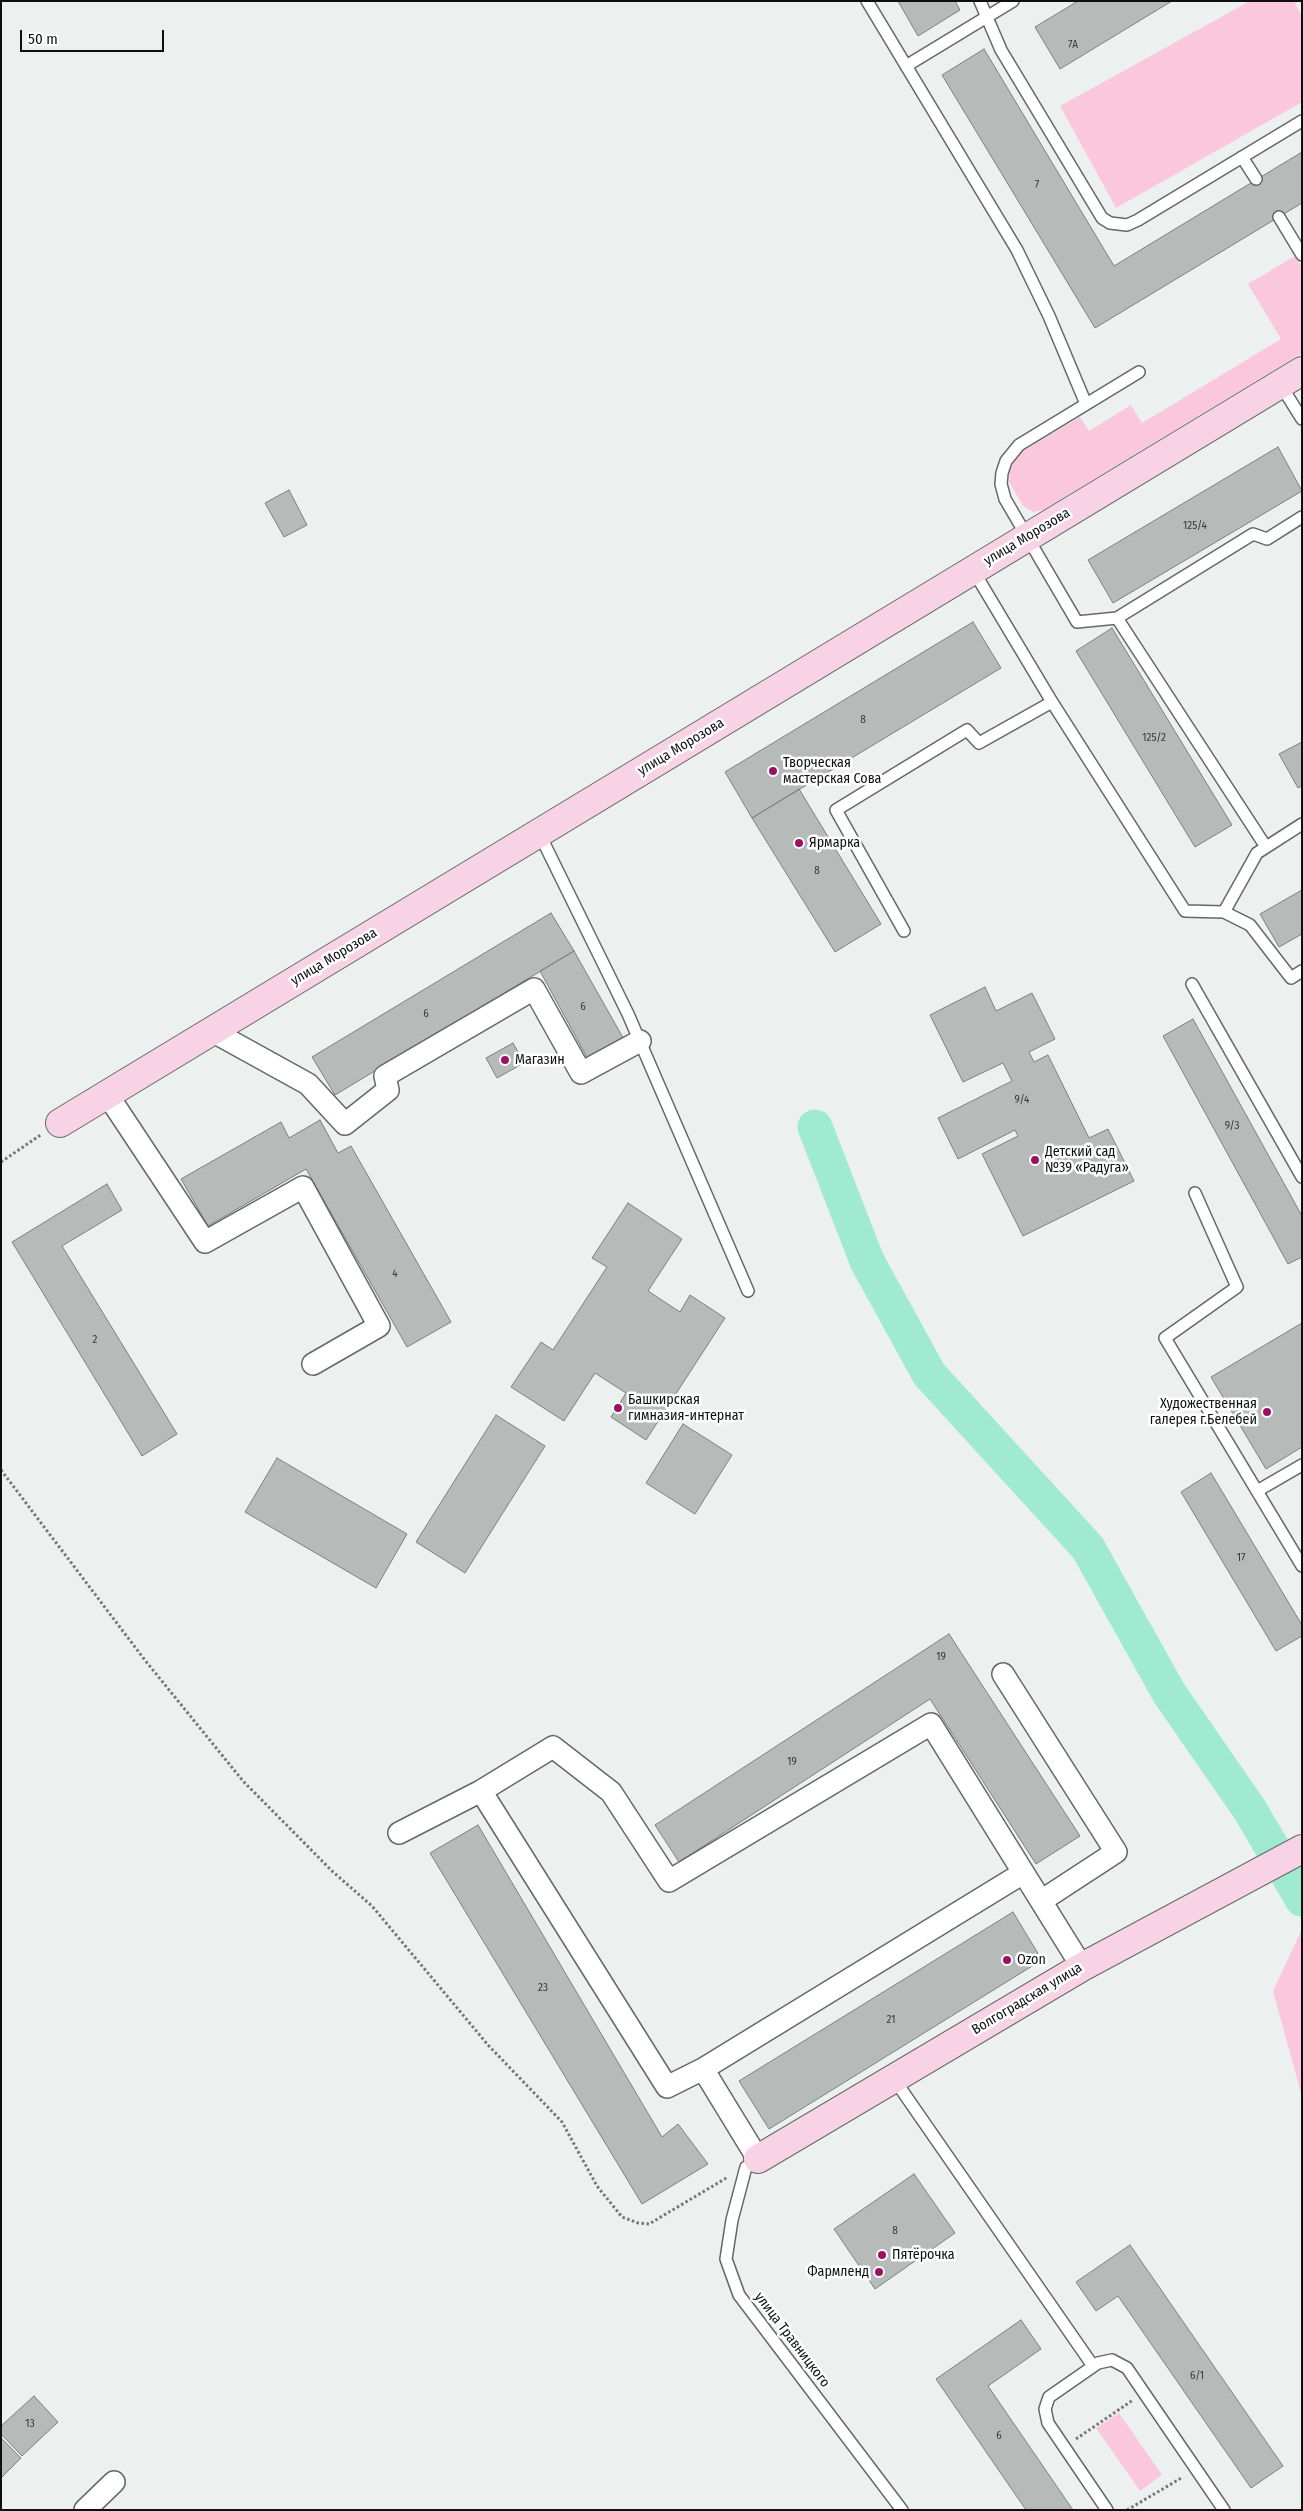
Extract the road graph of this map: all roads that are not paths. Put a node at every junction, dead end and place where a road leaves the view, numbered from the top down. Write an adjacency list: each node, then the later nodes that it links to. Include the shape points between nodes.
1 (867, 1): 5 (lane)
2 (980, 1): 4 (lane)
3 (1013, 1): 4 (lane)
4 (987, 17): 5 (lane); 7 (lane, via 1001,50 1102,218 1110,223 1127,225 1138,220)
5 (906, 66): 13 (lane, via 1017,250 1053,324)
6 (1302, 121): 7 (lane)
7 (1242, 156): 8 (lane)
8 (1256, 179)
9 (1279, 217): 10 (lane)
10 (1300, 247)
11 (1139, 372): 13 (lane)
12 (1291, 377): 14 (lane); 16 (street, улица Морозова)
13 (1086, 404): 16 (lane, via 1019,445 1006,461 1001,484 1003,494)
14 (1302, 419)
15 (1302, 517): 18 (lane, via 1267,539 1253,534)
16 (1028, 537): 17 (street, улица Морозова); 18 (lane, via 1077,622)
17 (973, 570): 19 (lane); 21 (street, улица Морозова)
18 (1117, 618): 22 (lane)
19 (1052, 702): 23 (lane, via 1185,911); 24 (lane, via 979,743 967,730 836,810)
20 (1302, 824): 22 (lane)
21 (539, 833): 27 (street, улица Морозова); 28 (lane)
22 (1266, 847): 23 (lane, via 1256,852)
23 (1224, 912): 25 (lane, via 1250,925 1291,978)
24 (904, 931)
25 (1302, 972)
26 (1192, 984): 31 (lane)
27 (212, 1031): 28 (street, via 308,1084 345,1124 388,1090 385,1076 534,989 581,1073); 29 (street, улица Морозова)
28 (640, 1041): 33 (lane)
29 (107, 1094): 30 (street, улица Морозова); 34 (street, via 205,1242 303,1187 379,1326)
30 (60, 1123)
31 (1302, 1177)
32 (1195, 1194): 36 (lane, via 1237,1287 1165,1338)
33 (748, 1291)
34 (312, 1364)
35 (1302, 1465): 36 (lane)
36 (1257, 1491): 37 (lane)
37 (1302, 1566)
38 (1004, 1674): 43 (street, via 1116,1852)
39 (481, 1791): 40 (street); 42 (street, via 553,1747 611,1792 669,1881 931,1724); 45 (street, via 667,2087)
40 (399, 1833)
41 (1302, 1849): 44 (street, Волгоградская улица)
42 (1023, 1873): 43 (street); 45 (street)
43 (1040, 1901): 44 (street)
44 (1082, 1967): 46 (street, Волгоградская улица)
45 (703, 2069): 47 (street)
46 (894, 2078): 47 (street, Волгоградская улица); 48 (lane)
47 (752, 2163): 51 (lane, улица Травницкого, via 732,2220 726,2259 739,2295)
48 (1093, 2366): 52 (lane, via 1049,2397 1045,2416); 53 (lane, via 1106,2360 1127,2368)
49 (114, 2482): 50 (street)
50 (85, 2510)
51 (902, 2510)
52 (1107, 2510)
53 (1224, 2510)

